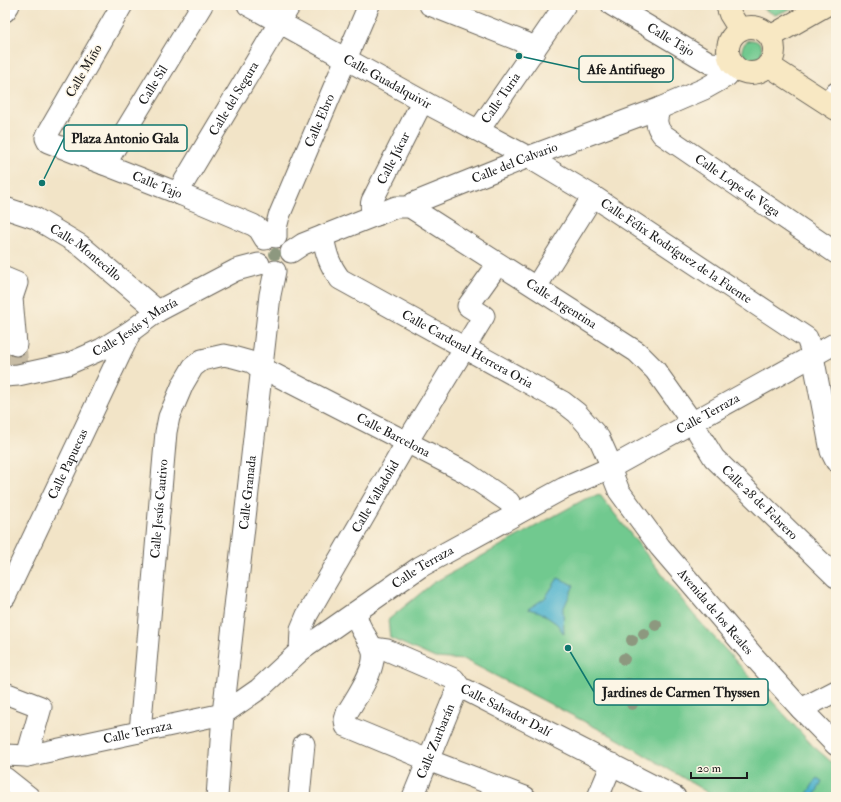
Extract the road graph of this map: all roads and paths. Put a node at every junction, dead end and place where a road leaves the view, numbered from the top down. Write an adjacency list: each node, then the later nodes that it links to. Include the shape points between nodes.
1 (9, 5): 11 (street)
2 (122, 5): 23 (street, Calle Miño)
3 (202, 5): 25 (street, Calle Sil)
4 (248, 5): 12 (street, Calle Guadalquivir)
5 (369, 5): 16 (street, Calle Ebro)
6 (430, 5): 15 (street, via 526,43)
7 (565, 5): 15 (street, Calle Turia)
8 (612, 5): 17 (street, Calle Tajo, via 710,63)
9 (727, 5): 13 (main road)
10 (826, 5): 14 (main road)
11 (5, 11)
12 (284, 14): 16 (street, Calle Guadalquivir); 26 (street, Calle del Segura, via 181,187)
13 (740, 30): 14 (main road, via 746,27 760,28); 17 (main road, via 732,37 728,48)
14 (770, 37): 18 (main road, via 774,44 774,52)
15 (534, 52): 22 (street, Calle Turia, via 483,124)
16 (346, 59): 20 (street, Calle Guadalquivir); 32 (street, Calle Ebro)
17 (733, 63): 18 (main road, via 748,72 762,70); 21 (street, Calle del Calvario, via 727,76 719,82)
18 (768, 65): 19 (main road)
19 (833, 102)
20 (426, 103): 22 (street, Calle Guadalquivir); 30 (street, Calle Júcar, via 418,110 372,201 370,206)
21 (660, 108): 24 (street, Calle del Calvario); 34 (street, Calle Lope de Vega, via 656,121 662,134)
22 (475, 129): 24 (street, Calle Guadalquivir)
23 (46, 138): 25 (street, Calle Tajo, via 48,142)
24 (528, 157): 27 (street, Calle Félix Rodríguez de la Fuente); 28 (street, Calle del Calvario, via 414,203)
25 (104, 164): 26 (street, Calle Tajo)
26 (180, 194): 32 (street, Calle Tajo, via 253,225)
27 (593, 196): 38 (street); 43 (street, Calle Félix Rodríguez de la Fuente, via 807,338)
28 (410, 207): 30 (street, Calle del Calvario, via 396,208); 35 (street, Calle Argentina)
29 (5, 208): 39 (street, Calle Montecillo, via 36,218 80,245)
30 (377, 215): 31 (street, Calle del Calvario)
31 (323, 236): 33 (street, Calle del Calvario); 42 (street, Calle Cardenal Herrera Oria, via 326,254 340,279)
32 (271, 238): 33 (street, via 286,242); 36 (street, via 256,250 257,260)
33 (291, 252): 36 (street, via 288,263 280,270)
34 (836, 253)
35 (498, 264): 38 (street, Calle Argentina); 42 (street, Calle Valladolid, via 468,306 484,316)
36 (267, 268): 39 (street, Calle Jesús y María, via 236,270); 45 (street, Calle Granada, via 270,295)
37 (5, 278): 44 (street, via 17,283 12,298)
38 (536, 287): 46 (street, Calle Argentina, via 637,352 655,370)
39 (158, 311): 40 (street, Calle Jesús y María)
40 (131, 331): 44 (street, Calle Jesús y María, via 102,349 68,364); 52 (street, Calle Papuecas)
41 (836, 343): 43 (street, Calle Terraza)
42 (465, 347): 47 (street, Calle Valladolid); 49 (street, Calle Cardenal Herrera Oria, via 563,402 577,413 599,438)
43 (813, 356): 46 (street, Calle Terraza); 48 (street, Calle Félix Rodríguez de la Fuente)
44 (14, 365)
45 (261, 371): 47 (street, Calle Barcelona, via 272,373); 60 (street, Calle Granada); 61 (street, Calle Jesús Cautivo, via 251,362 233,356 224,355 202,360 192,367 169,417)
46 (692, 422): 49 (street, Calle Terraza); 51 (street, Calle 28 de Febrero, via 714,458)
47 (407, 442): 50 (street, Calle Barcelona, via 466,472 509,502); 55 (street, Calle Valladolid, via 307,615 301,629)
48 (836, 461)
49 (612, 466): 50 (street, Calle Terraza); 59 (street, Avenida de los Reales, via 619,491 660,547)
50 (516, 514): 53 (street, Calle Terraza, via 420,567)
51 (836, 577)
52 (5, 597)
53 (357, 613): 54 (street, via 357,623); 55 (street, Calle Terraza)
54 (373, 648): 56 (street, Calle Salvador Dalí, via 387,650 454,679); 66 (street, via 372,669 347,713 346,726)
55 (300, 651): 60 (street, Calle Terraza, via 259,689)
56 (461, 689): 66 (street, Calle Zurbarán, via 456,692); 67 (street, Calle Salvador Dalí)
57 (836, 690): 59 (street)
58 (5, 693): 65 (street, via 41,707)
59 (801, 709): 63 (street, Avenida de los Reales)
60 (223, 714): 61 (street, Calle Terraza); 70 (street, Calle Granada)
61 (140, 732): 65 (street, Calle Terraza)
62 (304, 744): 71 (street)
63 (836, 745)
64 (5, 755): 65 (street, Calle Terraza)
65 (26, 756)
66 (428, 760): 72 (street, Calle Zurbarán); 73 (street)
67 (612, 764): 74 (street); 75 (street, Calle Salvador Dalí)
68 (5, 778): 69 (street)
69 (29, 797)
70 (217, 797)
71 (299, 797)
72 (413, 797)
73 (525, 797)
74 (598, 797)
75 (675, 797)

